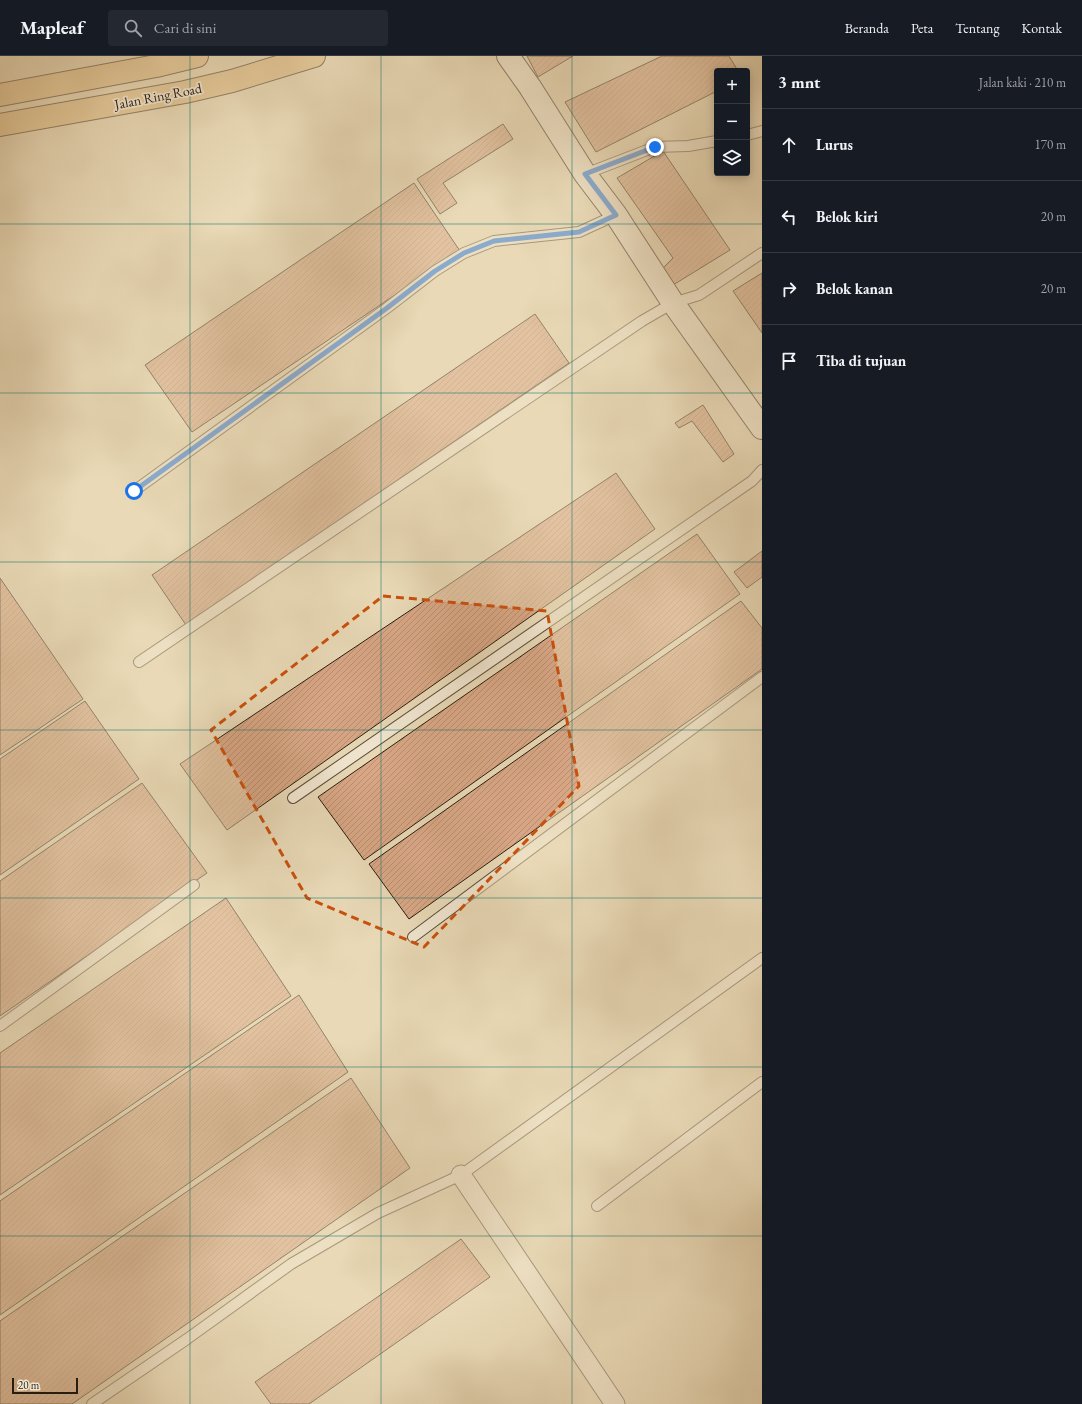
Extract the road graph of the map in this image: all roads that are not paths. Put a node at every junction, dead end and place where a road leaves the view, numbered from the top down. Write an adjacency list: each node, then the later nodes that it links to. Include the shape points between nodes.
1 (197, 56): 4 (highway)
2 (314, 56): 5 (highway, Jalan Ring Road, via 232,81 185,92)
3 (508, 56): 9 (street)
4 (0, 95)
5 (0, 125)
6 (762, 132): 7 (lane)
7 (750, 134)
8 (714, 142): 9 (lane, via 688,146 655,147)
9 (585, 174): 10 (street)
10 (616, 215): 12 (street); 15 (lane, via 579,232 494,241 464,253 435,271)
11 (762, 253): 12 (lane, via 699,295)
12 (672, 303): 13 (street); 16 (lane)
13 (762, 428)
14 (762, 470): 18 (lane, via 752,481)
15 (134, 491)
16 (139, 662)
17 (762, 677): 20 (lane)
18 (293, 798)
19 (194, 885): 22 (lane)
20 (413, 937)
21 (762, 958): 24 (lane)
22 (0, 1026)
23 (762, 1082): 25 (lane)
24 (461, 1175): 26 (lane, via 378,1213 291,1264); 27 (street)
25 (597, 1206)
26 (92, 1404)
27 (615, 1404)

